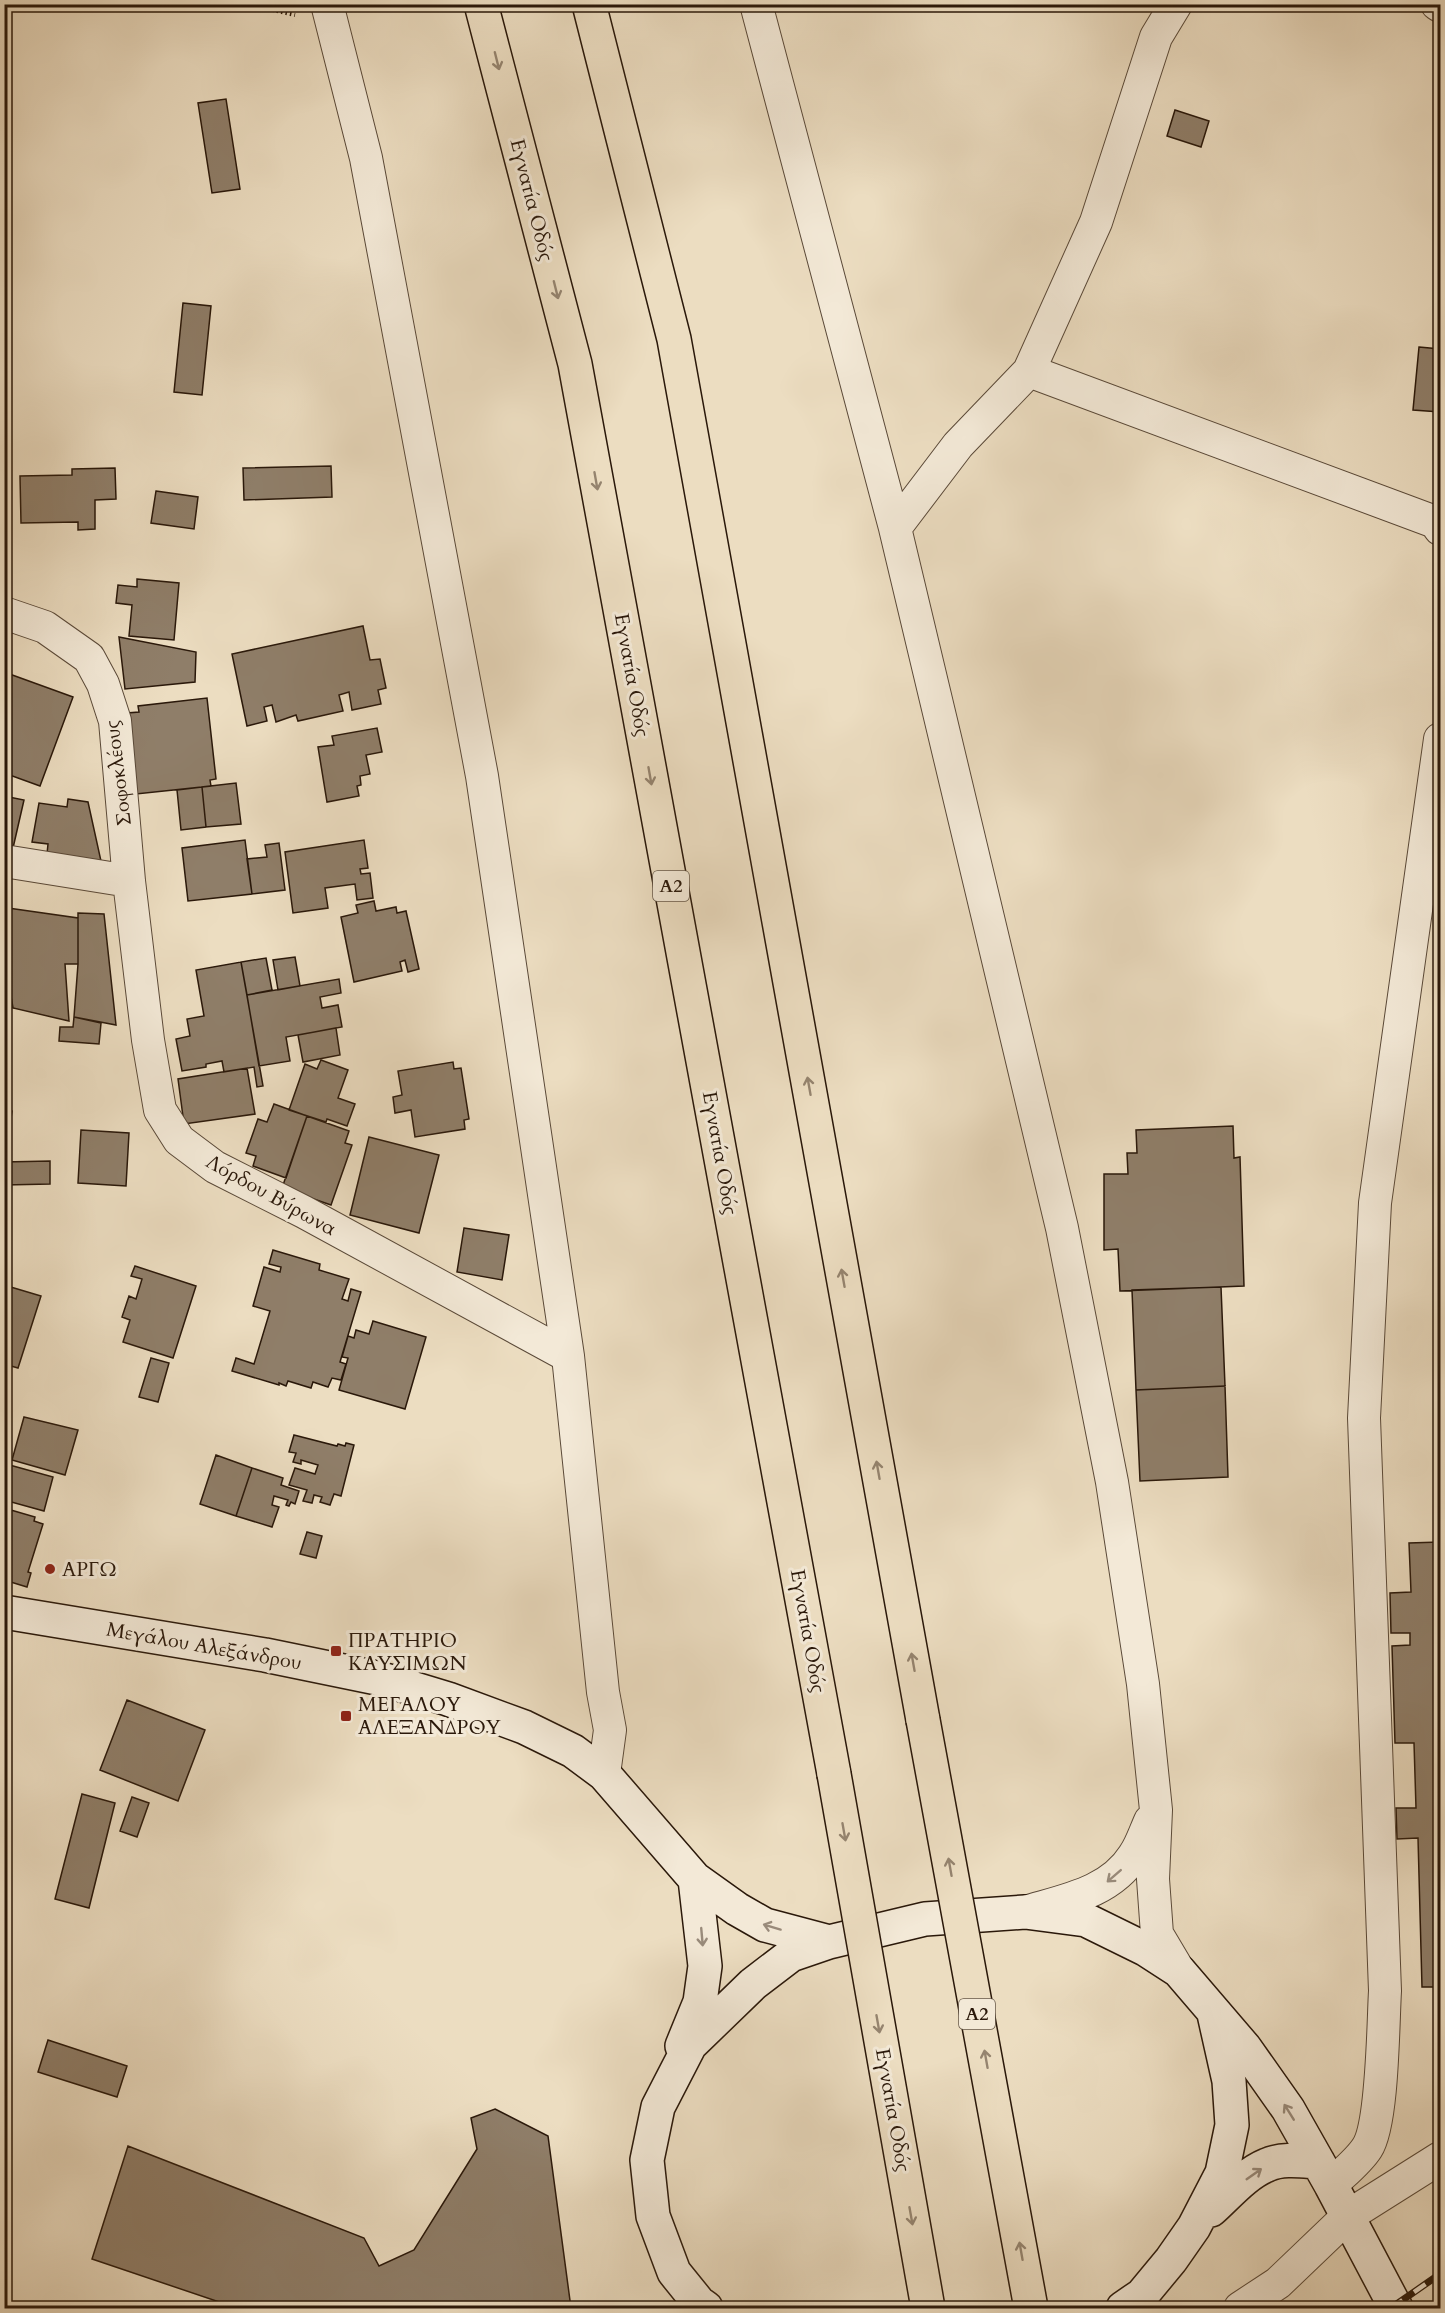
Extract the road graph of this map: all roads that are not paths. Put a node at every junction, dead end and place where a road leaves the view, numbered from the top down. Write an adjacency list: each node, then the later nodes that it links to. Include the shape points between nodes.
1 (481, 4): 28 (highway, Εγνατία Οδός / Α2, one-way to 28, bridge, via 575,364)
2 (589, 4): 29 (highway, Α2, one-way to 2, bridge, via 674,339)
3 (756, 4): 7 (street)
4 (1176, 4): 6 (street, via 1156,37 1096,222)
5 (329, 14): 13 (street, via 366,158 482,776)
6 (1029, 371): 7 (street, via 958,445); 8 (street, via 1436,522)
7 (896, 528): 16 (street, via 1062,1228 1112,1482 1143,1684)
8 (1440, 529)
9 (4, 613): 12 (street, Σοφοκλέους, via 45,627 89,658 103,684 115,721)
10 (1440, 739): 24 (street, via 1375,1203 1364,1418 1385,1991 1381,2069 1376,2118 1368,2148)
11 (4, 861): 12 (street)
12 (129, 881): 13 (street, Λόρδου Βύρωνα, via 160,1110 179,1140 215,1167)
13 (568, 1356): 15 (street, via 610,1730)
14 (4, 1612): 15 (street, Μεγάλου Αλεξάνδρου, via 265,1655 382,1679 524,1727 573,1751)
15 (604, 1774): 17 (street, Μεγάλου Αλεξάνδρου)
16 (1156, 1810): 18 (street, one-way to 18, via 1134,1856 1113,1879 1089,1893); 20 (street, via 1153,1879 1157,1934)
17 (695, 1879): 19 (street, Μεγάλου Αλεξάνδρου, one-way to 17, via 765,1925); 22 (street, one-way to 22, via 705,1966 700,2002)
18 (1025, 1912): 19 (street, via 925,1919); 20 (street, via 1086,1920)
19 (829, 1942): 22 (street, via 791,1955 753,1984 690,2045)
20 (1179, 1971): 21 (street)
21 (1214, 2012): 24 (street, one-way to 21, via 1288,2109); 26 (street, via 1229,2081 1232,2125 1222,2173)
22 (658, 2107): 27 (street, via 647,2160 653,2216 674,2272)
23 (1440, 2158): 25 (street)
24 (1325, 2174): 25 (street); 26 (street, one-way to 24, via 1238,2184 1267,2165 1287,2160)
25 (1348, 2216): 31 (street, via 1278,2283); 32 (street)
26 (1194, 2227): 30 (street, via 1142,2295)
27 (706, 2308)
28 (928, 2308)
29 (1031, 2308)
30 (1123, 2308)
31 (1240, 2308)
32 (1396, 2308)

